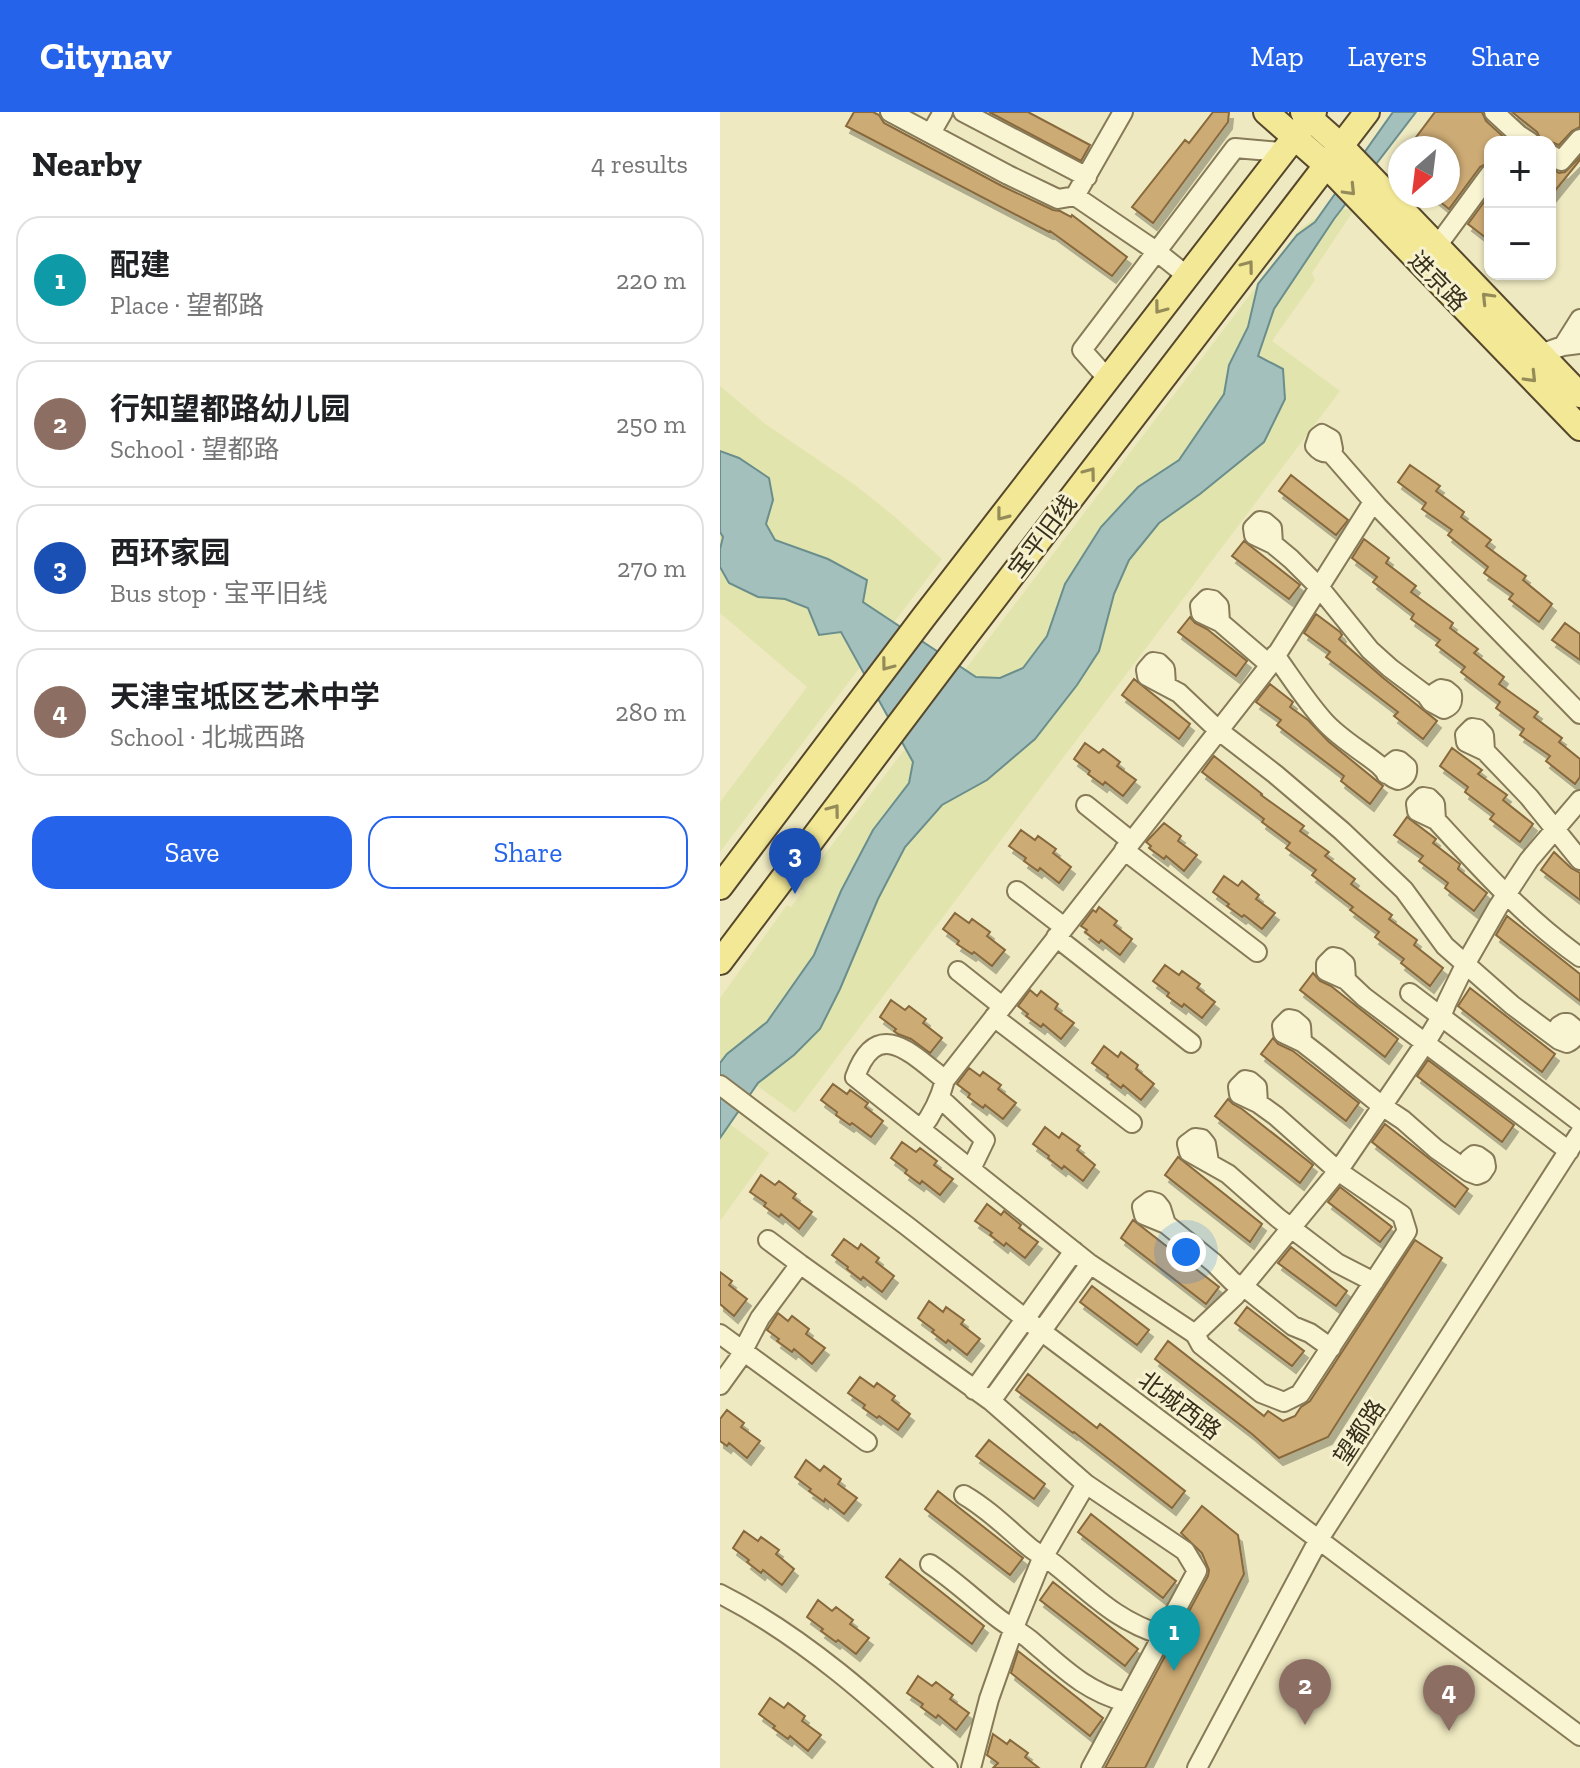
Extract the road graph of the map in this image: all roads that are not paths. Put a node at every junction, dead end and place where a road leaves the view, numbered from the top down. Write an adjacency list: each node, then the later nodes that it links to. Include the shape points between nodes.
1 (943, 112): 9 (street)
2 (963, 112): 15 (street)
3 (1266, 112): 12 (main road, 进京路)
4 (1367, 112): 13 (main road, 宝平旧线)
5 (1494, 112): 10 (street)
6 (1119, 113): 15 (street)
7 (900, 114): 9 (street)
8 (1309, 114): 12 (main road, 宝平旧线); 13 (main road)
9 (931, 133): 17 (street, via 1058,199)
10 (1517, 136)
11 (1580, 139): 14 (street, via 1561,161)
12 (1287, 144): 13 (main road, 进京路); 19 (street, via 1235,148); 20 (main road, 宝平旧线)
13 (1333, 155): 18 (main road, 进京路); 25 (main road, 进京路, one-way to 25); 50 (main road, 宝平旧线, one-way to 13)
14 (1556, 158)
15 (1087, 177): 17 (street)
16 (1484, 182): 18 (street)
17 (1075, 196): 19 (street)
18 (1437, 246): 22 (main road, 进京路, one-way to 18)
19 (1156, 251): 20 (street); 23 (street, via 1082,350)
20 (1186, 275): 23 (main road, 宝平旧线, one-way to 23)
21 (1580, 319): 22 (street)
22 (1561, 348): 24 (main road, 进京路)
23 (1107, 378): 44 (main road, 宝平旧线, one-way to 44)
24 (1580, 395)
25 (1580, 428)
26 (1330, 452): 27 (street)
27 (1373, 502): 29 (street); 34 (street)
28 (1273, 544): 29 (street)
29 (1319, 587): 31 (street); 33 (street, via 1370,650)
30 (1220, 622): 31 (street)
31 (1272, 660): 35 (street); 37 (street, via 1325,721)
32 (1166, 685): 35 (street)
33 (1431, 702)
34 (1580, 714)
35 (1218, 730): 42 (street); 51 (street, via 1342,831 1404,890 1445,946)
36 (1485, 751): 41 (street)
37 (1386, 774)
38 (1580, 800): 41 (street)
39 (1086, 805): 42 (street)
40 (1436, 820): 46 (street)
41 (1554, 829): 43 (street); 46 (street)
42 (1127, 846): 47 (street); 48 (street)
43 (1580, 860)
44 (720, 887)
45 (1017, 891): 47 (street)
46 (1506, 894): 49 (street); 51 (street)
47 (1060, 932): 55 (street); 60 (street)
48 (1257, 952)
49 (1580, 957)
50 (720, 962)
51 (1466, 963): 56 (street); 57 (street)
52 (958, 971): 55 (street)
53 (1346, 980): 59 (street)
54 (1410, 993): 56 (street)
55 (998, 1011): 62 (street); 66 (street)
56 (1441, 1017): 59 (street); 65 (street)
57 (1554, 1036)
58 (1302, 1042): 64 (street)
59 (1426, 1042): 64 (street); 69 (street)
60 (1191, 1043)
61 (720, 1085): 82 (street, 北城西路)
62 (943, 1089): 67 (street); 67 (street, via 915,1056 889,1042 874,1045 860,1063 855,1077); 72 (street, via 985,1140)
63 (1258, 1103): 73 (street)
64 (1382, 1106): 71 (street); 73 (street)
65 (1580, 1122)
66 (1132, 1123)
67 (921, 1129): 72 (street)
68 (1580, 1133): 69 (street, 望都路)
69 (1569, 1151): 94 (street, 望都路)
70 (1209, 1162): 75 (street)
71 (1464, 1168)
72 (971, 1169): 77 (street)
73 (1338, 1171): 75 (street); 80 (street, via 1402,1215 1405,1223 1407,1231)
74 (1166, 1224): 81 (street)
75 (1292, 1228): 80 (street, via 1337,1263); 81 (street)
76 (768, 1240): 78 (street)
77 (1074, 1251): 79 (street); 82 (street)
78 (800, 1264): 87 (street, via 760,1318); 89 (street)
79 (1090, 1264): 83 (street); 85 (street)
80 (1374, 1282): 86 (street)
81 (1242, 1288): 85 (street); 86 (street)
82 (1026, 1318): 83 (street, 北城西路); 89 (street)
83 (1041, 1331): 90 (street); 94 (street, 北城西路)
84 (720, 1334): 87 (street)
85 (1195, 1334): 86 (street, via 1201,1345 1261,1393 1284,1402 1300,1394)
86 (1331, 1348)
87 (744, 1350): 88 (street); 91 (street)
88 (720, 1385)
89 (974, 1390): 90 (street)
90 (991, 1401): 92 (street)
91 (867, 1442)
92 (1086, 1484): 95 (street); 99 (street, via 1185,1551 1197,1571)
93 (964, 1495): 95 (street)
94 (1319, 1539): 101 (street, 北城西路); 105 (street, 望都路)
95 (1044, 1557): 98 (street); 99 (street, via 1115,1615)
96 (930, 1564): 98 (street)
97 (720, 1594): 102 (street, via 791,1636)
98 (1014, 1628): 100 (street, via 1075,1679); 103 (street)
99 (1162, 1635): 100 (street)
100 (1126, 1702): 104 (street)
101 (1580, 1736)
102 (948, 1768)
103 (971, 1768)
104 (1091, 1768)
105 (1197, 1768)

